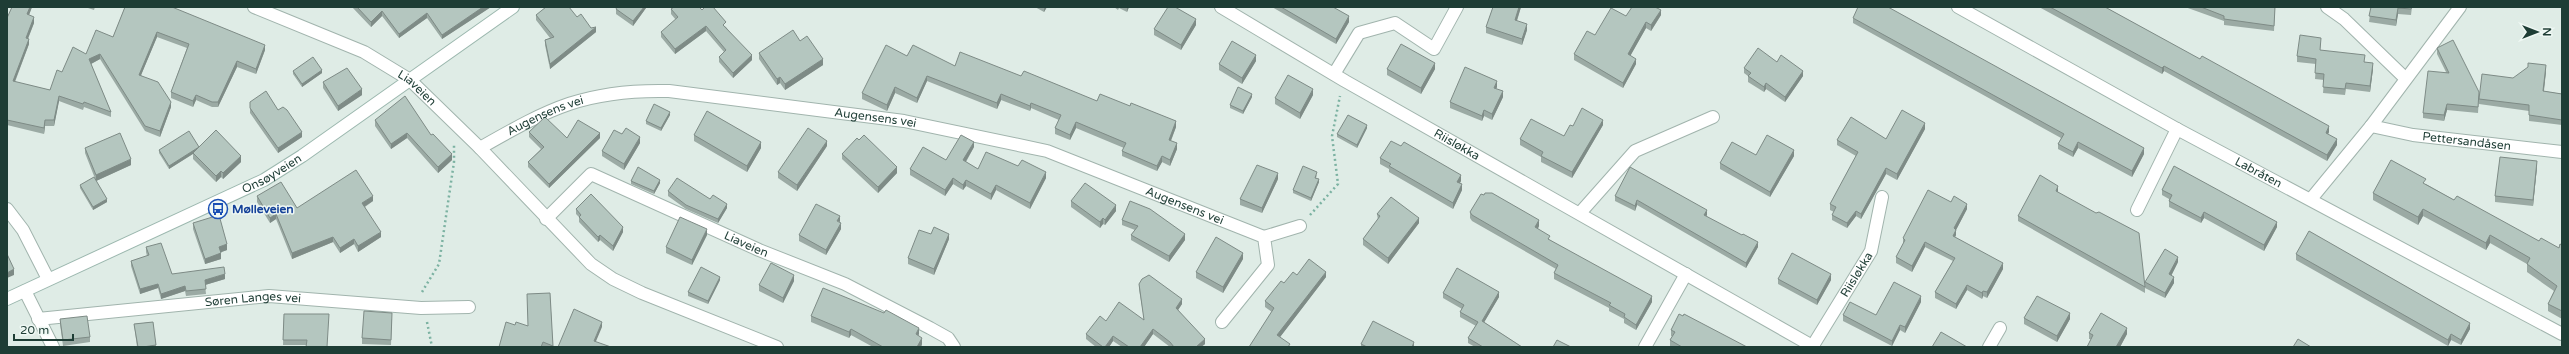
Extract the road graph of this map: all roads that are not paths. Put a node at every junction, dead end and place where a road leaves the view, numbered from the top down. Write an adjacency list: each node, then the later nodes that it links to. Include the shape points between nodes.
1 (254, 7): 10 (street, Liaveien, via 364,52)
2 (514, 7): 10 (street, Onsøyveien)
3 (1221, 7): 8 (street, Riisløkka)
4 (1457, 7): 8 (street, via 1434,49 1395,23 1359,33)
5 (1958, 7): 13 (street, Labråten)
6 (2327, 7): 9 (street, via 2344,19)
7 (2460, 7): 9 (street)
8 (1334, 74): 20 (street, Riisløkka)
9 (2405, 78): 12 (street)
10 (410, 80): 14 (street, Liaveien); 25 (street, Onsøyveien, via 264,180)
11 (1713, 117): 20 (street, via 1634,151)
12 (2371, 126): 15 (street, Pettersandåsen, via 2414,135); 17 (street)
13 (2177, 129): 17 (street, Labråten); 19 (street)
14 (480, 148): 21 (street, Liaveien); 23 (street, Augensens vei, via 548,111 576,100 634,90 669,91 904,121 1047,151)
15 (2562, 152)
16 (1882, 197): 37 (street, Riisløkka, via 1871,250)
17 (2311, 199): 32 (street, Labråten)
18 (7, 209): 25 (street, via 23,230)
19 (2137, 210)
20 (1580, 213): 24 (street, Riisløkka)
21 (546, 219): 34 (street, Liaveien, via 591,264 614,279 642,293); 35 (street, Liaveien, via 591,174 759,250 845,284 948,338)
22 (1300, 226): 23 (street)
23 (1264, 237): 30 (street, via 1268,265)
24 (1686, 274): 36 (street); 37 (street, Riisløkka)
25 (48, 279): 26 (street, Onsøyveien)
26 (25, 291): 27 (street, Onsøyveien); 29 (street)
27 (7, 299)
28 (469, 307): 29 (street, Søren Langes vei, via 421,308 269,296)
29 (38, 319): 33 (street)
30 (1222, 322)
31 (2000, 328): 38 (street)
32 (2562, 334)
33 (53, 347)
34 (776, 347)
35 (954, 347)
36 (1645, 347)
37 (1813, 347)
38 (1989, 347)

